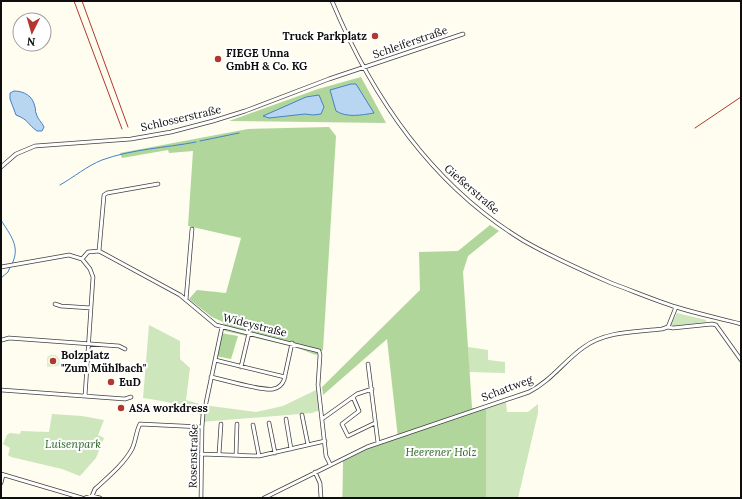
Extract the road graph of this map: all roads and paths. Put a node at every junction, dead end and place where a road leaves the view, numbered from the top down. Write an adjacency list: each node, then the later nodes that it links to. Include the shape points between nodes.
1 (332, 1): 3 (street, Gießerstraße)
2 (463, 34): 3 (street, Schleiferstraße)
3 (364, 68): 4 (street, Schlosserstraße, via 245,111 171,132 131,139 35,146 16,154); 12 (street, Gießerstraße, via 398,123 418,148 457,190 486,215 524,240 572,266)
4 (1, 167)
5 (158, 184): 7 (street, via 104,195)
6 (192, 229): 10 (street)
7 (100, 250): 8 (street, via 88,252); 10 (street, Wideystraße)
8 (82, 259): 9 (street, via 69,256); 13 (street, via 93,276)
9 (1, 267)
10 (186, 300): 15 (street, Wideystraße)
11 (55, 304): 13 (street)
12 (676, 307): 14 (street); 16 (street)
13 (91, 308): 20 (street)
14 (741, 324)
15 (222, 327): 17 (street, Wideystraße); 22 (street)
16 (668, 327): 23 (street, Schattweg, via 716,325); 45 (street, Schattweg, via 597,339 529,392)
17 (249, 334): 19 (street, Wideystraße); 25 (street)
18 (2, 340): 20 (street, via 9,338)
19 (292, 343): 27 (street); 37 (street, Wideystraße, via 319,351 318,385)
20 (89, 344): 21 (street, via 119,346); 30 (street)
21 (125, 349)
22 (215, 360): 25 (street); 26 (street)
23 (741, 360)
24 (368, 364): 28 (street)
25 (241, 367): 27 (street)
26 (211, 377): 27 (street, via 269,389 281,386); 33 (street)
27 (285, 377)
28 (372, 389): 32 (street, via 361,391); 39 (street)
29 (1, 390): 30 (street)
30 (85, 396): 31 (street)
31 (131, 397)
32 (353, 397): 37 (street); 39 (street, via 359,411 342,424 348,436)
33 (206, 403)
34 (203, 414): 43 (street, Rosenstraße)
35 (302, 415): 46 (street)
36 (286, 419): 47 (street)
37 (322, 419): 44 (street, Wideystraße)
38 (269, 422): 48 (street)
39 (375, 423): 45 (street)
40 (220, 424): 50 (street)
41 (237, 424): 51 (street)
42 (253, 425): 52 (street)
43 (202, 427): 49 (street, Rosenstraße); 57 (street, via 140,424 136,442 130,452 95,489)
44 (324, 441): 46 (street); 53 (street, Wideystraße)
45 (378, 443): 53 (street, Schattweg)
46 (308, 445): 47 (street)
47 (291, 449): 48 (street)
48 (275, 452): 52 (street)
49 (201, 454): 50 (street); 62 (street, Rosenstraße)
50 (220, 454): 51 (street)
51 (236, 455): 52 (street)
52 (259, 456)
53 (330, 464): 54 (street, Schattweg)
54 (315, 472): 58 (street, Schattweg); 64 (street, via 320,483)
55 (2, 474): 56 (street); 59 (street)
56 (1, 483)
57 (92, 496): 60 (street); 61 (street)
58 (271, 496): 63 (street, Schattweg)
59 (82, 498)
60 (85, 498)
61 (100, 498)
62 (201, 498)
63 (264, 498)
64 (321, 498)

